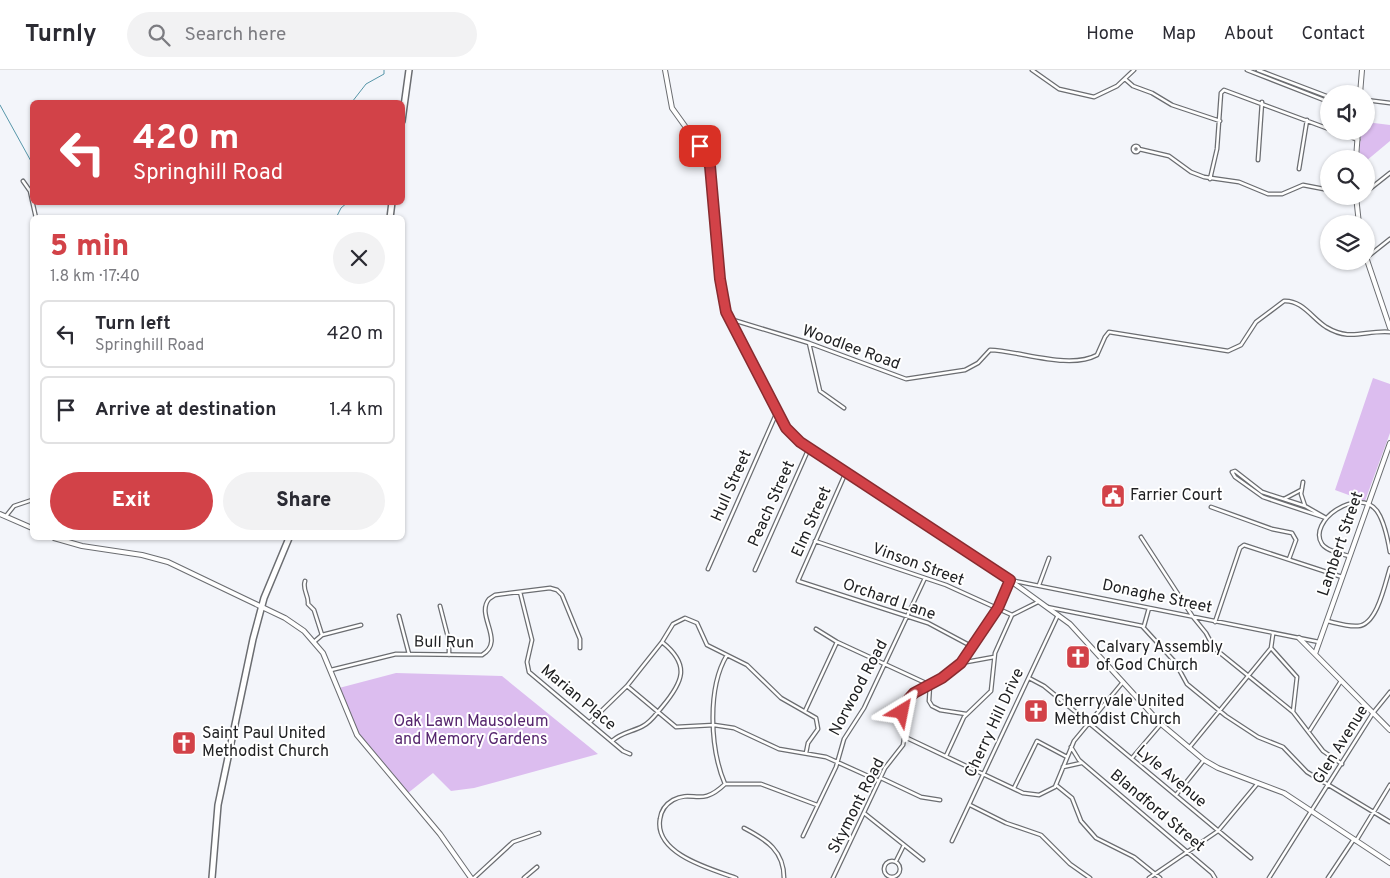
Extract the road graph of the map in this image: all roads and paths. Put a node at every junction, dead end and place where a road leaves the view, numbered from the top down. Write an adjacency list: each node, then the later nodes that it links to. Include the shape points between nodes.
1 (409, 70): 12 (highway)
2 (665, 70): 33 (street, via 672,108 710,162 722,294)
3 (1032, 70): 8 (street, via 1059,90 1094,97)
4 (1134, 70): 8 (street)
5 (1247, 70): 11 (street)
6 (1258, 70): 10 (street)
7 (1362, 70): 9 (street)
8 (1125, 79): 17 (street, via 1172,105)
9 (1361, 85)
10 (1320, 94)
11 (1320, 98)
12 (405, 100)
13 (1375, 101): 15 (street)
14 (1262, 102): 16 (street); 17 (street, via 1223,90); 22 (street)
15 (1390, 103)
16 (1307, 120): 18 (street); 23 (street)
17 (1220, 121): 25 (street)
18 (1320, 125)
19 (1358, 140): 21 (street)
20 (1139, 149): 25 (street, via 1169,156 1193,173)
21 (1357, 150)
22 (1258, 160)
23 (1299, 169)
24 (1390, 173): 27 (street)
25 (1210, 179): 28 (street, via 1239,182 1271,195 1301,186)
26 (23, 181): 29 (street)
27 (1375, 185)
28 (1320, 189)
29 (30, 191)
30 (1390, 239): 31 (street)
31 (1375, 250)
32 (1370, 270): 34 (street)
33 (729, 319): 36 (street, Woodlee Road); 38 (street)
34 (1390, 328)
35 (1390, 332): 36 (street, Woodlee Road, via 1345,335 1326,327 1298,304 1284,301 1258,320 1239,347 1228,351 1109,332 1093,358 1061,360 990,350 968,369 909,379)
36 (809, 343): 37 (street, via 820,391)
37 (844, 408)
38 (777, 412): 40 (street, via 790,433); 62 (street, Hull Street)
39 (1390, 443): 46 (street, Lambert Street)
40 (809, 448): 41 (street); 63 (street, Peach Street)
41 (846, 472): 56 (street, Elm Street); 68 (street)
42 (1303, 482): 43 (street)
43 (1302, 489): 44 (street, via 1294,496); 48 (street)
44 (1282, 499): 48 (street); 48 (street, via 1262,492 1235,470 1232,472 1263,497)
45 (30, 501): 50 (street, via 14,506)
46 (1368, 506): 51 (street, via 1344,505); 57 (street, via 1378,512); 58 (street, Lambert Street)
47 (1211, 507): 60 (street, via 1292,533 1296,540)
48 (1304, 508): 51 (street)
49 (0, 514): 50 (street)
50 (6, 516): 52 (street)
51 (1326, 518): 58 (street, via 1320,533 1322,543 1326,548)
52 (30, 527)
53 (1141, 537): 81 (street)
54 (61, 540): 74 (street, via 152,557 176,565)
55 (288, 540): 74 (highway)
56 (815, 541): 66 (street, Vinson Street); 67 (street, Elm Street)
57 (1390, 552)
58 (1349, 556): 64 (street, Lambert Street)
59 (1049, 558): 70 (street)
60 (1289, 559): 64 (street); 84 (street, via 1242,546)
61 (1390, 568): 65 (street)
62 (708, 569)
63 (755, 570)
64 (1342, 577): 83 (street, Lambert Street)
65 (1389, 577): 83 (street, via 1366,624 1354,626)
66 (925, 578): 76 (street, Vinson Street); 82 (street, Norwood Road)
67 (798, 580): 82 (street, Orchard Lane)
68 (1010, 580): 70 (street, Donaghe Street); 72 (street); 76 (street)
69 (305, 581): 89 (street, via 308,604 314,610)
70 (1039, 585): 77 (street, Donaghe Street)
71 (520, 592): 96 (street, Bull Run, via 550,588 560,592 580,639); 100 (street, Bull Run, via 492,596 486,602 492,639 486,652 478,656); 119 (street, Marian Place, via 532,639 526,662 528,670)
72 (1039, 601): 75 (street); 78 (street)
73 (440, 606): 100 (street, via 449,641)
74 (261, 607): 91 (street, via 298,626); 169 (highway, via 219,799)
75 (1046, 607): 79 (street); 86 (street)
76 (998, 608): 78 (street, Vinson Street); 95 (street)
77 (1148, 608): 81 (street, Donaghe Street); 86 (street)
78 (1012, 615): 102 (street)
79 (1058, 615): 107 (street, Cherry Hill Drive); 109 (street, via 1078,632)
80 (399, 616): 98 (street)
81 (1193, 617): 84 (street, Donaghe Street); 106 (street, via 1214,648)
82 (907, 618): 95 (street, Orchard Lane, via 931,625); 104 (street, Norwood Road)
83 (1327, 621): 94 (street, Lambert Street)
84 (1214, 622): 88 (street, Donaghe Street)
85 (361, 625): 89 (street)
86 (1144, 627): 114 (street, via 1175,662 1188,684)
87 (816, 629): 93 (street)
88 (1273, 634): 90 (street, Donaghe Street); 97 (street)
89 (322, 636): 91 (street)
90 (1299, 638): 94 (street, Donaghe Street); 99 (street)
91 (315, 641): 105 (street)
92 (662, 642): 101 (street, via 675,622 688,618 698,625 707,644); 111 (street); 115 (street, via 677,655 681,674 675,691)
93 (837, 642): 104 (street); 113 (street)
94 (1319, 642): 99 (street, Lambert Street)
95 (972, 646): 103 (street)
96 (580, 648)
97 (1271, 648): 106 (street); 116 (street, via 1297,677)
98 (409, 654): 100 (street, Bull Run); 105 (street, Bull Run, via 390,655)
99 (1315, 654): 108 (street)
100 (449, 655)
101 (727, 655): 113 (street, via 749,667 781,698); 122 (street, via 715,687)
102 (994, 657): 103 (street); 118 (street, via 991,691)
103 (961, 663): 110 (street)
104 (886, 665): 110 (street); 135 (street, Norwood Road, via 860,717 844,738)
105 (331, 670): 170 (street, via 357,735 440,834)
106 (1248, 676): 114 (street); 116 (street)
107 (1029, 678): 120 (street, Lyle Avenue, via 1044,686); 139 (street, Cherry Hill Drive)
108 (1341, 681): 117 (street); 123 (street)
109 (1123, 682): 120 (street); 121 (street)
110 (930, 685): 118 (street, via 929,700 933,706 943,711); 125 (street, via 914,693 905,703 902,715)
111 (627, 686): 115 (street); 119 (street)
112 (1390, 692): 117 (street, Glen Avenue)
113 (805, 711): 129 (street, via 819,724)
114 (1219, 711): 128 (street); 143 (street, via 1248,731 1283,747 1307,772)
115 (658, 712): 122 (street, via 678,727); 126 (street, via 644,725 624,732)
116 (1293, 712): 123 (street)
117 (1373, 713): 124 (street); 137 (street, Glen Avenue)
118 (966, 714): 131 (street)
119 (590, 722): 126 (street, Marian Place)
120 (1089, 723): 127 (street); 133 (street, Lyle Avenue)
121 (1161, 724): 128 (street); 133 (street)
122 (714, 726): 129 (street, via 740,730 780,749); 142 (street, via 716,755)
123 (1309, 730): 137 (street, via 1322,750)
124 (1390, 730)
125 (905, 737): 131 (street); 140 (street, Skymont Road, via 901,750)
126 (612, 741): 130 (street, Marian Place)
127 (1071, 746): 132 (street); 136 (street, Blandford Street)
128 (1189, 748): 134 (street)
129 (806, 753): 135 (street)
130 (630, 754)
131 (946, 756): 139 (street)
132 (1067, 757): 138 (street); 146 (street, via 1037,741)
133 (1132, 758): 147 (street, Lyle Avenue)
134 (1204, 760): 141 (street); 147 (street)
135 (837, 762): 140 (street); 149 (street, Norwood Road)
136 (1083, 763): 138 (street); 162 (street, Blandford Street)
137 (1342, 764): 143 (street, Glen Avenue)
138 (1063, 767): 145 (street)
139 (983, 774): 146 (street); 150 (street, Cherry Hill Drive)
140 (880, 779): 148 (street, via 921,797); 152 (street, Skymont Road)
141 (1259, 782): 151 (street); 156 (street)
142 (725, 784): 149 (street, via 759,784); 172 (street, via 708,797 682,797 671,801 662,811 660,825 670,845 681,856)
143 (1328, 785): 151 (street, Glen Avenue); 153 (street)
144 (1390, 785): 153 (street)
145 (1056, 786): 146 (street, via 1036,795); 168 (street, via 1072,798 1081,821 1096,838 1134,857)
146 (1014, 788)
147 (1176, 795): 156 (street, Lyle Avenue)
148 (940, 800)
149 (818, 805): 158 (street, Norwood Road)
150 (969, 805): 160 (street, Cherry Hill Drive); 175 (street, via 1041,835 1070,864)
151 (1312, 811): 159 (street); 179 (street, Glen Avenue)
152 (864, 812): 161 (street); 174 (street, Skymont Road)
153 (1373, 812): 154 (street); 159 (street)
154 (1390, 822)
155 (744, 828): 173 (street, via 776,849 782,860)
156 (1218, 831): 162 (street); 163 (street, Lyle Avenue)
157 (539, 833): 170 (street, via 513,842)
158 (803, 836)
159 (1355, 840): 166 (street); 180 (street)
160 (952, 841)
161 (904, 845): 164 (street); 165 (street)
162 (1187, 851): 168 (street); 178 (street, Blandford Street)
163 (1252, 858)
164 (923, 860)
165 (896, 862): 165 (street, via 890,861 885,866 885,872 890,876 900,872)
166 (1390, 863)
167 (537, 867): 171 (street)
168 (1155, 873): 176 (street); 177 (street)
169 (212, 878)
170 (472, 878)
171 (524, 878)
172 (736, 878)
173 (784, 878)
174 (833, 878)
175 (1090, 878)
176 (1149, 878)
177 (1160, 878)
178 (1215, 878)
179 (1269, 878)
180 (1328, 878)

